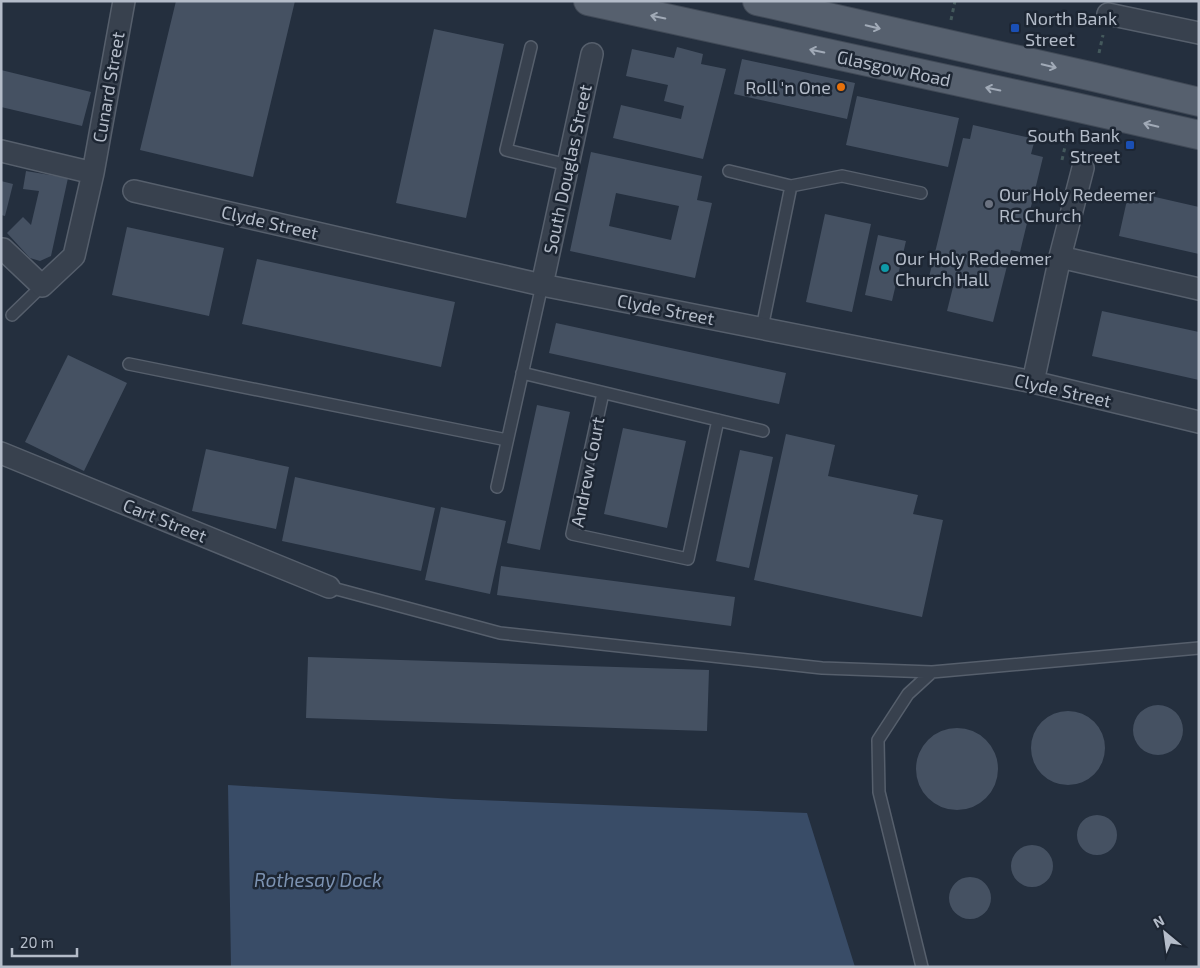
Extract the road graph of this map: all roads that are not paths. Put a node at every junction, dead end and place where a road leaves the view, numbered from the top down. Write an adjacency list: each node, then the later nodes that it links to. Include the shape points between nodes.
1 (124, 1): 14 (street, Cunard Street)
2 (588, 1): 9 (main road, Glasgow Road, one-way to 2)
3 (757, 1): 8 (main road, Glasgow Road, one-way to 8)
4 (1109, 8): 5 (street)
5 (1199, 33)
6 (531, 47): 11 (lane, via 506,150)
7 (592, 54): 11 (street, South Douglas Street)
8 (1199, 102)
9 (1199, 136)
10 (1, 151): 14 (street)
11 (568, 165): 20 (street, South Douglas Street)
12 (1082, 168): 19 (street)
13 (729, 171): 15 (lane)
14 (92, 173): 21 (street, Cunard Street, via 74,256)
15 (791, 186): 17 (lane, via 842,176); 24 (lane)
16 (134, 191): 20 (street, Clyde Street)
17 (920, 192)
18 (2, 250): 21 (street)
19 (1060, 257): 22 (street); 27 (street)
20 (542, 285): 24 (street, Clyde Street); 26 (lane)
21 (42, 286): 23 (lane)
22 (1199, 290)
23 (12, 315)
24 (762, 328): 27 (street, Clyde Street)
25 (130, 364): 32 (lane)
26 (522, 374): 28 (lane, Andrew Court); 32 (lane)
27 (1033, 382): 30 (street, Clyde Street)
28 (603, 392): 29 (lane, Andrew Court); 29 (lane, Andrew Court, via 572,534 688,559)
29 (718, 420): 31 (lane, Andrew Court)
30 (1199, 422)
31 (763, 431)
32 (507, 440): 34 (lane)
33 (1, 453): 35 (street, Cart Street)
34 (497, 487)
35 (329, 587): 37 (lane, via 500,633 822,668)
36 (1199, 648): 37 (lane)
37 (932, 672): 38 (lane, via 908,694 878,740 880,792)
38 (922, 967)

